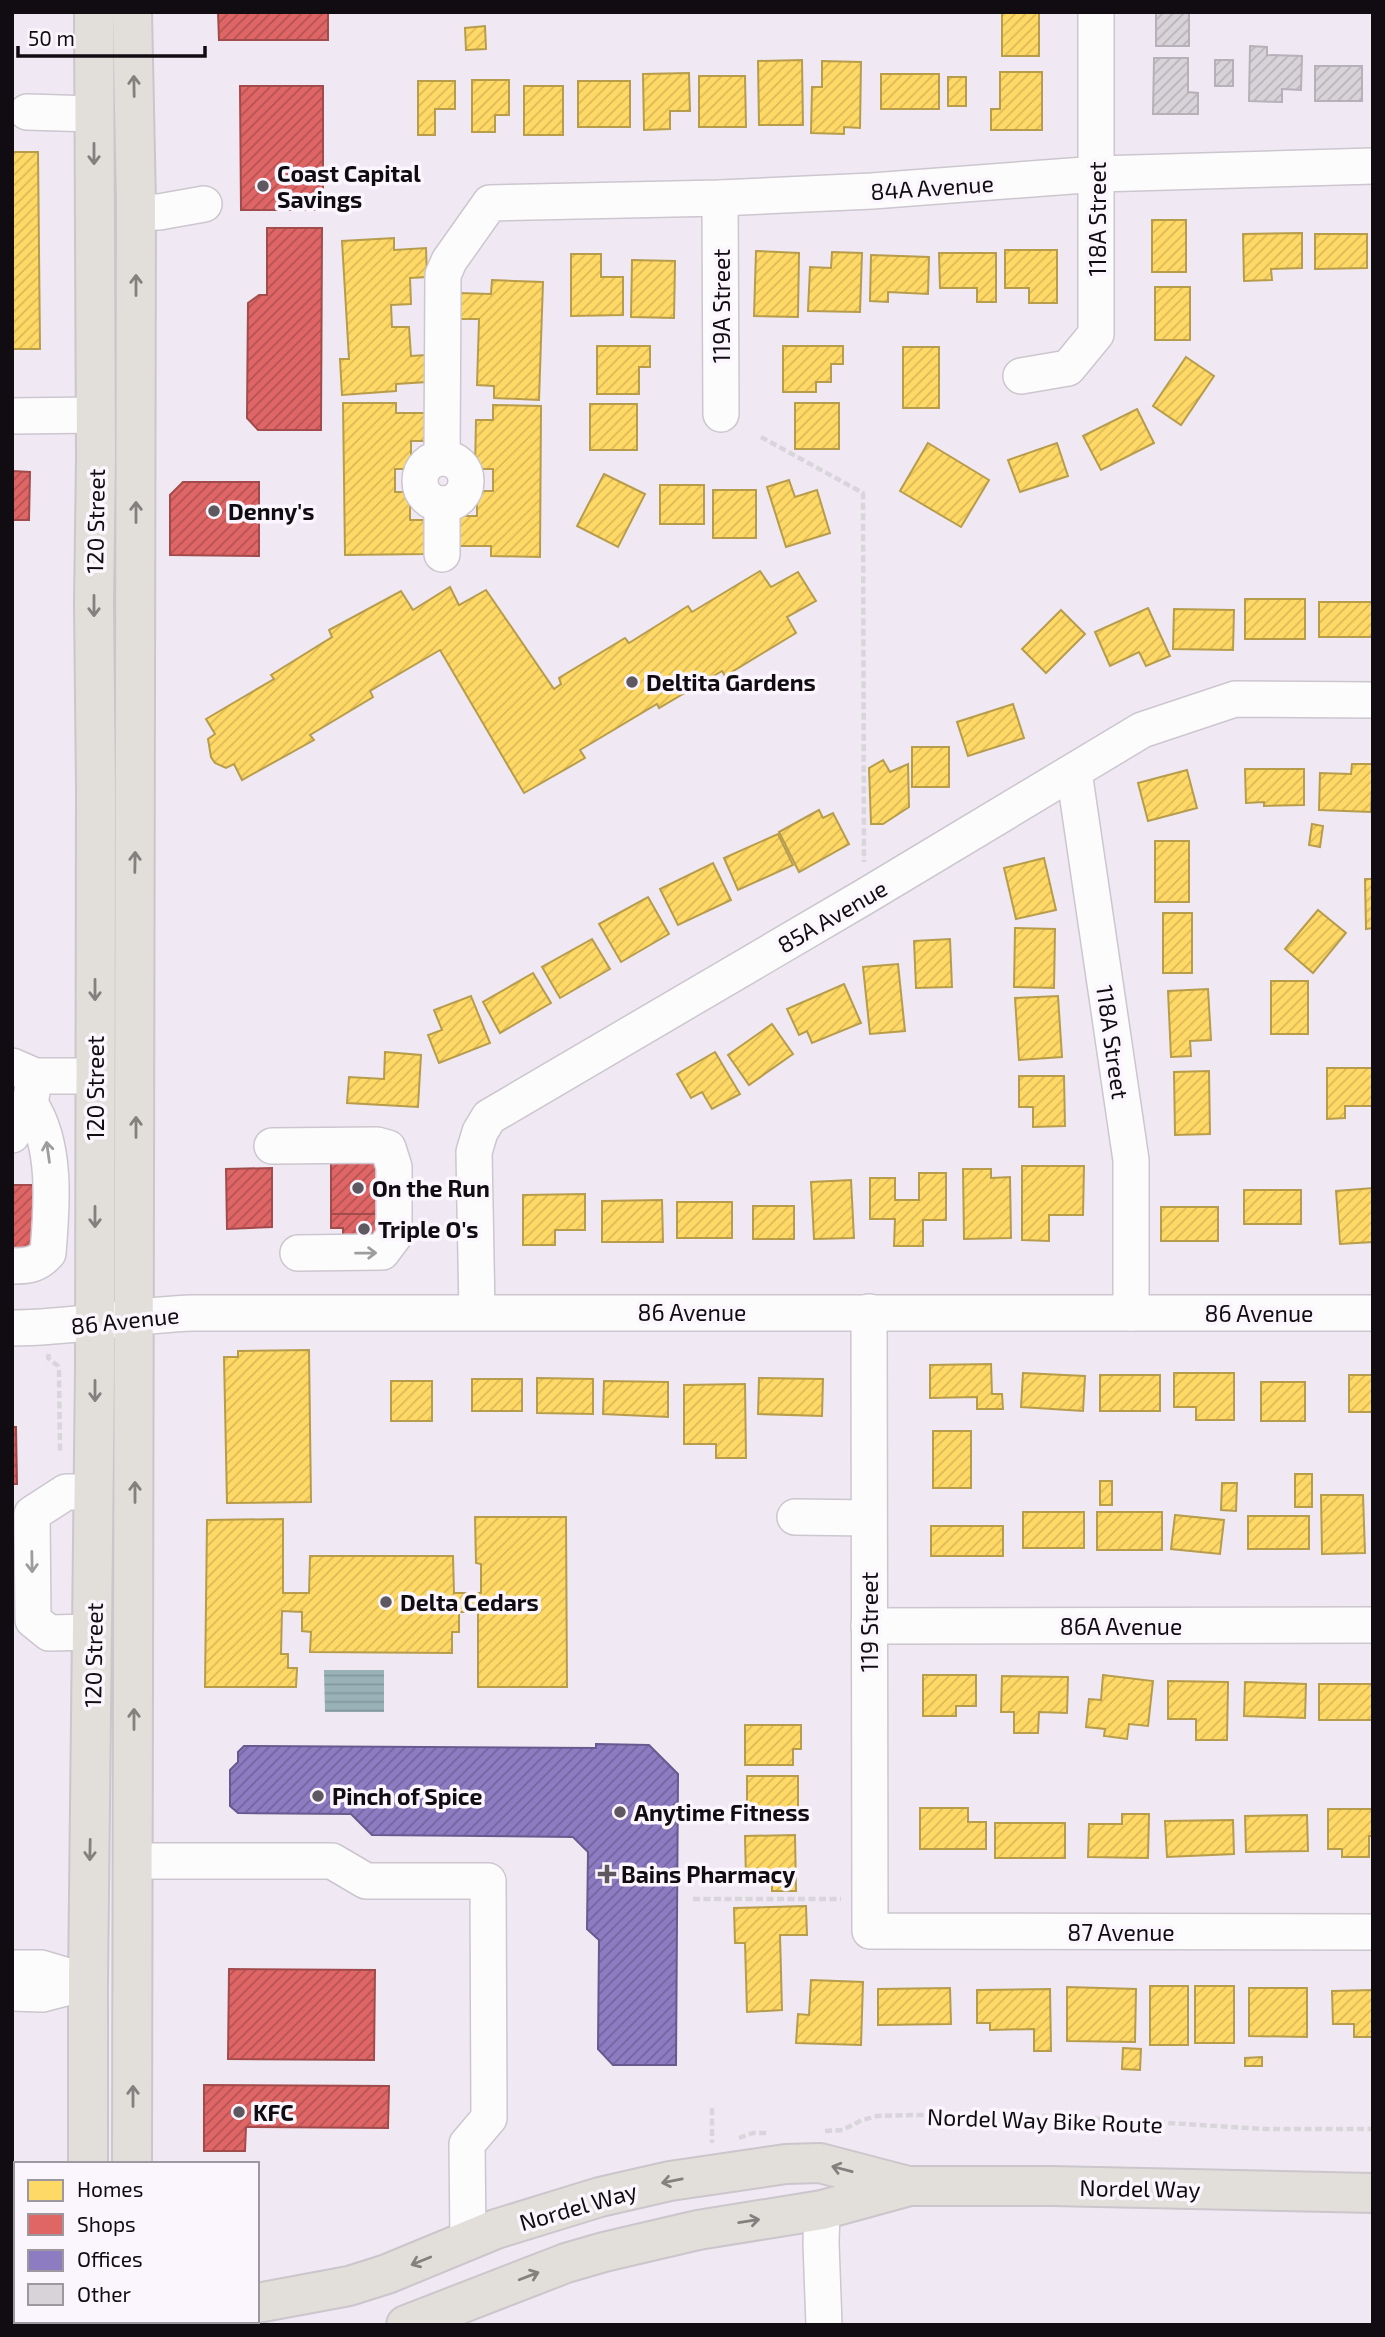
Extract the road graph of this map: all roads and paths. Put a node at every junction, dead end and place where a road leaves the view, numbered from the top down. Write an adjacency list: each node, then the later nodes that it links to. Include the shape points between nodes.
1 (93, 12): 5 (main road, 120 Street)
2 (132, 12): 10 (main road, 120 Street, one-way to 2)
3 (1096, 12): 7 (street, 118A Street)
4 (27, 112): 5 (street)
5 (94, 114): 13 (main road, 120 Street, one-way to 13)
6 (1373, 166): 7 (street, 84A Avenue)
7 (1098, 174): 8 (street, 84A Avenue); 11 (street, 118A Street, via 1096,334 1068,368)
8 (720, 198): 12 (street, 119A Street); 16 (street, 84A Avenue, via 490,203 443,275 442,458 461,466 466,480 461,495 442,504)
9 (204, 204): 10 (street)
10 (136, 212): 17 (main road, 120 Street, one-way to 10)
11 (1021, 376)
12 (721, 414)
13 (96, 415): 14 (street); 17 (main road, via 112,427 110,548); 21 (main road, 120 Street, one-way to 21)
14 (12, 416)
15 (761, 437): 20 (path, via 863,493)
16 (442, 554)
17 (136, 606): 31 (main road, 120 Street, one-way to 17)
18 (1373, 700): 19 (street, 85A Avenue, via 1235,699 1142,730)
19 (1074, 772): 27 (street, 85A Avenue, via 489,1117 474,1152); 29 (street, 118A Street, via 1131,1160)
20 (864, 870)
21 (94, 1076): 22 (street); 32 (main road, 120 Street, one-way to 32)
22 (26, 1082): 23 (street); 26 (street, one-way to 22, via 39,1263 48,1253 50,1160)
23 (12, 1135)
24 (272, 1146): 25 (street, one-way to 24, via 382,1252 394,1236 394,1167 388,1149 377,1145)
25 (298, 1253)
26 (12, 1266)
27 (477, 1312): 28 (street, 86 Avenue); 31 (street, 86 Avenue, via 193,1313)
28 (869, 1312): 29 (street, 86 Avenue); 39 (street, 119 Street)
29 (1131, 1313): 30 (street, 86 Avenue)
30 (1373, 1313)
31 (136, 1318): 32 (street, 86 Avenue); 44 (main road, 120 Street, one-way to 31)
32 (95, 1323): 33 (street, 86 Avenue); 36 (main road, 120 Street, one-way to 36)
33 (12, 1328)
34 (49, 1351): 35 (path, via 48,1358 59,1372)
35 (61, 1456)
36 (94, 1492): 37 (street, via 66,1492); 42 (main road, 120 Street)
37 (22, 1514): 42 (street, one-way to 42, via 33,1620 50,1633)
38 (794, 1517): 39 (street)
39 (869, 1518): 41 (street, 119 Street)
40 (1373, 1625): 41 (street, 86A Avenue)
41 (869, 1626): 47 (street, 119 Street)
42 (93, 1632): 43 (main road, 120 Street)
43 (91, 1733): 44 (main road, via 109,1752 114,1831 122,1853); 50 (main road, 120 Street, one-way to 50)
44 (135, 1861): 59 (main road, 120 Street, one-way to 44); 63 (street, via 331,1861 366,1881 488,1881 489,2118 467,2144)
45 (693, 1899): 46 (path)
46 (841, 1899)
47 (870, 1931): 48 (street, 87 Avenue)
48 (1373, 1933)
49 (12, 1968): 50 (street, via 41,1968)
50 (88, 1982): 51 (street, via 42,1994); 58 (main road, 120 Street)
51 (12, 1993)
52 (712, 2108): 57 (path)
53 (1373, 2129): 54 (path, Nordel Way Bike Route, via 912,2115 877,2116 842,2130)
54 (817, 2131)
55 (779, 2132): 56 (path, via 753,2133)
56 (733, 2141)
57 (713, 2148)
58 (88, 2162)
59 (132, 2162)
60 (908, 2186): 61 (main road, Nordel Way); 62 (main road, Nordel Way); 63 (main road, Nordel Way, one-way to 63, via 820,2163 786,2164 612,2194)
61 (1373, 2193)
62 (822, 2210): 65 (main road, Nordel Way, one-way to 62, via 592,2255 698,2230); 66 (street)
63 (468, 2241): 64 (main road, Nordel Way, one-way to 64, via 349,2286)
64 (259, 2303)
65 (406, 2325)
66 (824, 2325)

